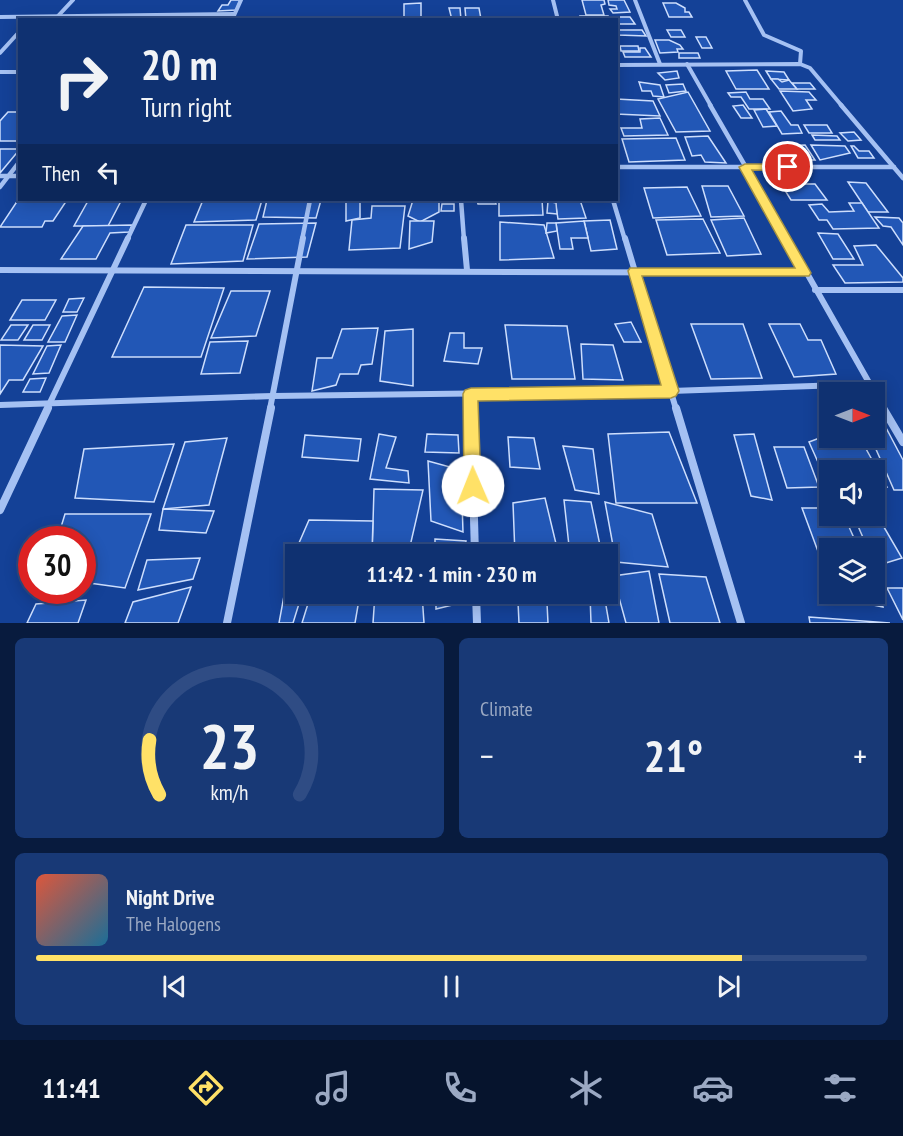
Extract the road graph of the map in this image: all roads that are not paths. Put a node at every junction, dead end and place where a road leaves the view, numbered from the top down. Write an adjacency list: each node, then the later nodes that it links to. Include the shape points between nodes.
1 (73, 0): 7 (street)
2 (241, 0): 6 (street)
3 (553, 0): 11 (street)
4 (635, 0): 14 (street)
5 (745, 0): 16 (street, via 764,35 801,51)
6 (234, 14): 7 (street); 10 (street)
7 (58, 16): 9 (street)
8 (0, 17): 9 (street)
9 (32, 18)
10 (233, 18)
11 (558, 18)
12 (18, 33): 13 (street)
13 (0, 53)
14 (660, 64): 15 (street); 17 (street)
15 (687, 64): 16 (street); 22 (street)
16 (800, 64): 23 (street, via 810,68)
17 (618, 65)
18 (0, 72): 19 (street)
19 (18, 72)
20 (18, 164): 25 (street)
21 (618, 167): 22 (street)
22 (745, 167): 23 (street); 38 (street)
23 (894, 167): 27 (street)
24 (0, 176): 25 (street)
25 (8, 176): 26 (street); 28 (street)
26 (18, 176)
27 (903, 178)
28 (0, 188)
29 (146, 201): 37 (street)
30 (310, 201): 35 (street)
31 (461, 201): 34 (street)
32 (613, 201): 36 (street)
33 (0, 270): 37 (street)
34 (467, 270): 35 (street); 36 (street)
35 (296, 271): 37 (street); 45 (street)
36 (634, 271): 38 (street); 43 (street)
37 (112, 272): 46 (street)
38 (804, 273): 40 (street)
39 (903, 290): 40 (street)
40 (815, 291): 41 (street)
41 (870, 382)
42 (819, 386): 43 (street)
43 (671, 391): 44 (street); 55 (street)
44 (471, 394): 45 (street); 51 (street)
45 (273, 396): 46 (street); 53 (street)
46 (50, 404): 47 (street); 50 (street)
47 (0, 405)
48 (885, 409): 49 (street)
49 (903, 442)
50 (0, 510)
51 (475, 544)
52 (476, 604): 54 (street)
53 (227, 623)
54 (477, 623)
55 (741, 623)

